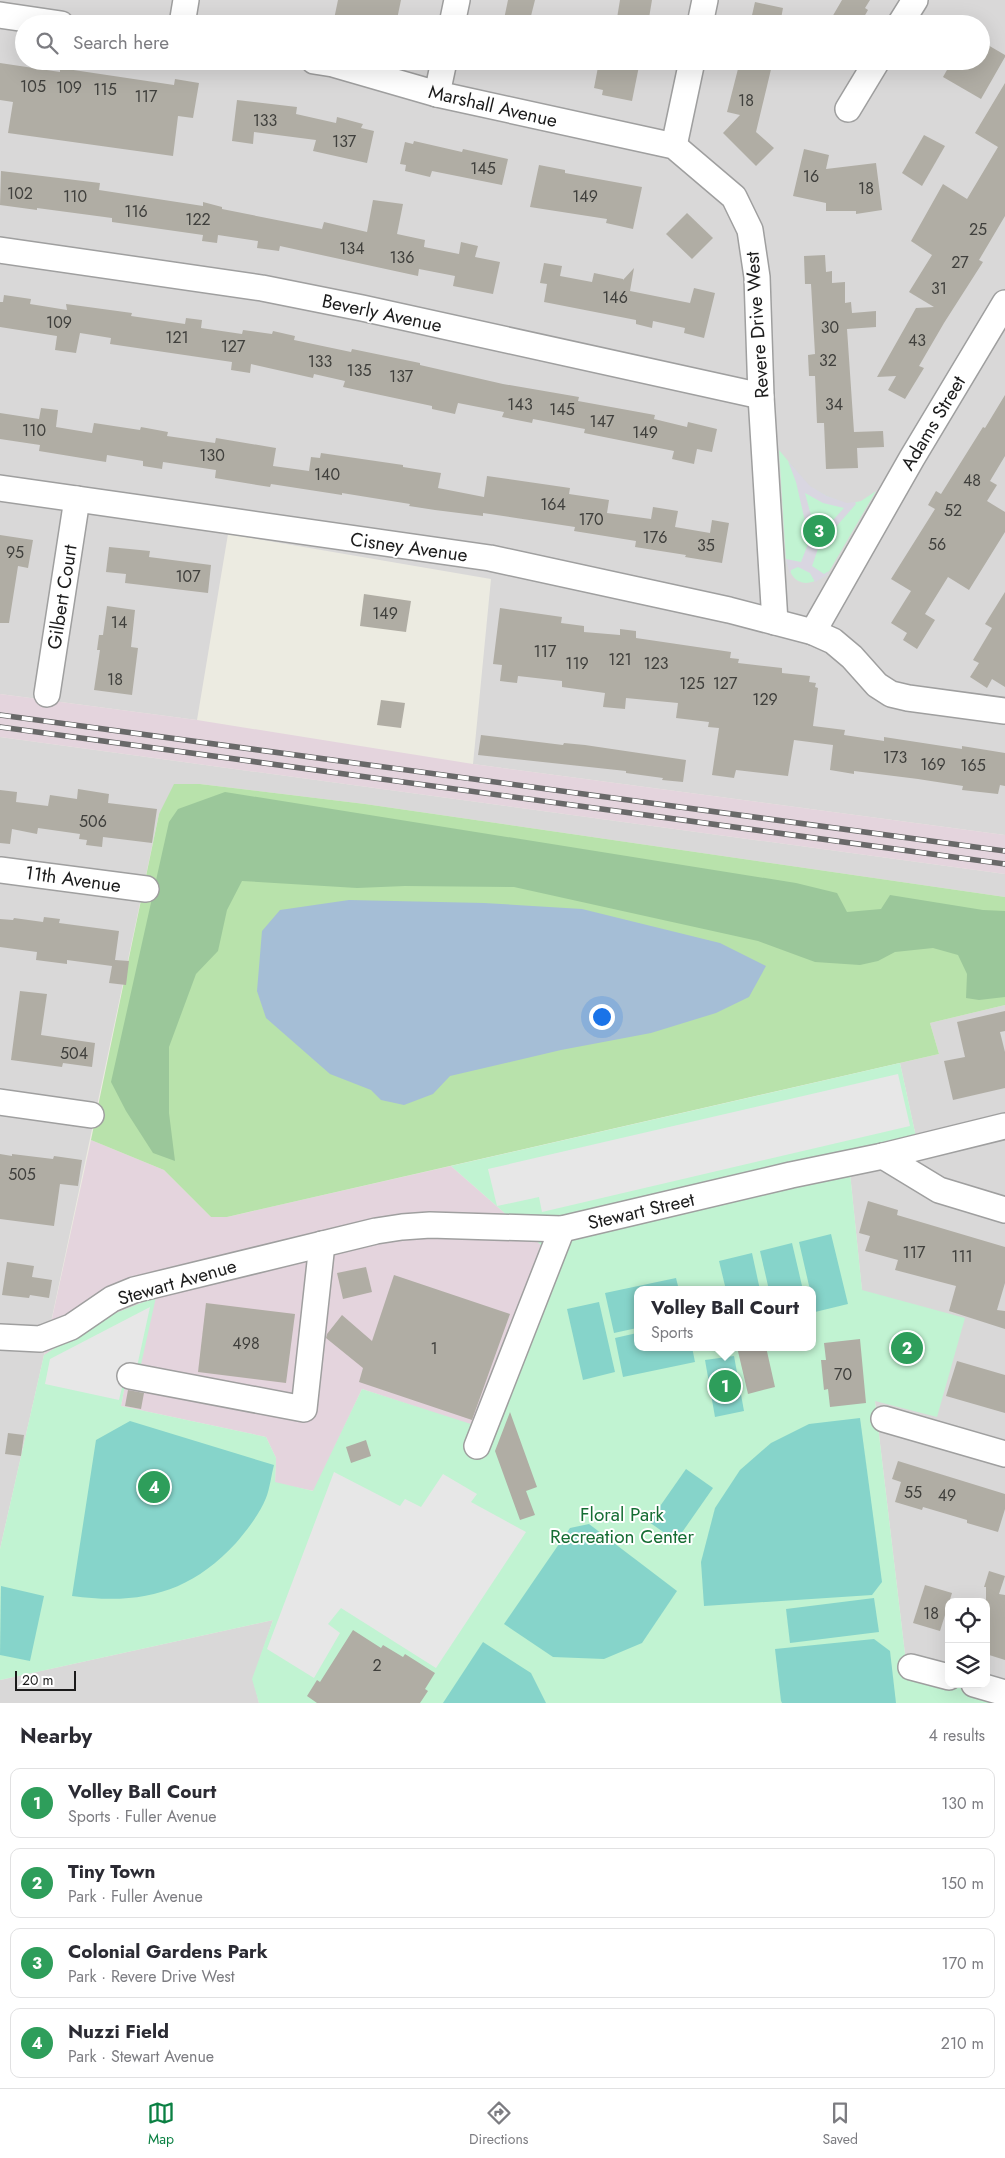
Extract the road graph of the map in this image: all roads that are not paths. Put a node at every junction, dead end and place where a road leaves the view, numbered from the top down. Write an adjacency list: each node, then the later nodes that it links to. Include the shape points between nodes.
1 (186, 0): 6 (street)
2 (458, 0): 7 (street)
3 (705, 0): 8 (street)
4 (915, 0): 9 (street)
5 (0, 15): 10 (street)
6 (184, 15)
7 (454, 15)
8 (702, 15)
9 (906, 15)
10 (15, 17)
11 (354, 70): 15 (street, Marshall Avenue)
12 (442, 70): 15 (street)
13 (690, 70): 17 (street)
14 (872, 70): 16 (street)
15 (436, 94): 17 (street, Marshall Avenue)
16 (848, 109)
17 (674, 146): 20 (street, Revere Drive West, via 734,197 750,230 757,277)
18 (0, 250): 20 (street, Beverly Avenue, via 262,288)
19 (1005, 303): 24 (street, Adams Street)
20 (761, 396): 23 (street, Revere Drive West)
21 (0, 488): 22 (street, Cisney Avenue)
22 (77, 499): 23 (street, Cisney Avenue, via 490,558); 25 (street, Gilbert Court)
23 (775, 622): 24 (street, Cisney Avenue)
24 (813, 632): 26 (street, Cisney Avenue, via 840,646 877,685 891,694)
25 (47, 694)
26 (1005, 711)
27 (0, 870): 28 (street, 11th Avenue)
28 (146, 889)
29 (0, 1102): 30 (street)
30 (91, 1115)
31 (1005, 1126): 32 (street, Stewart Street)
32 (883, 1156): 33 (street, via 939,1190); 34 (street, Stewart Street)
33 (1005, 1210)
34 (562, 1229): 35 (street, Stewart Street, via 430,1225 402,1227); 40 (street)
35 (322, 1244): 36 (street, Stewart Street); 38 (street, via 304,1409)
36 (273, 1256): 37 (street, Stewart Avenue, via 134,1290 112,1299 70,1327 40,1339)
37 (0, 1337)
38 (130, 1376)
39 (884, 1418): 41 (street)
40 (477, 1446)
41 (1005, 1454)
42 (912, 1667): 43 (street)
43 (945, 1676)
44 (988, 1688): 45 (street)
45 (1005, 1693)

